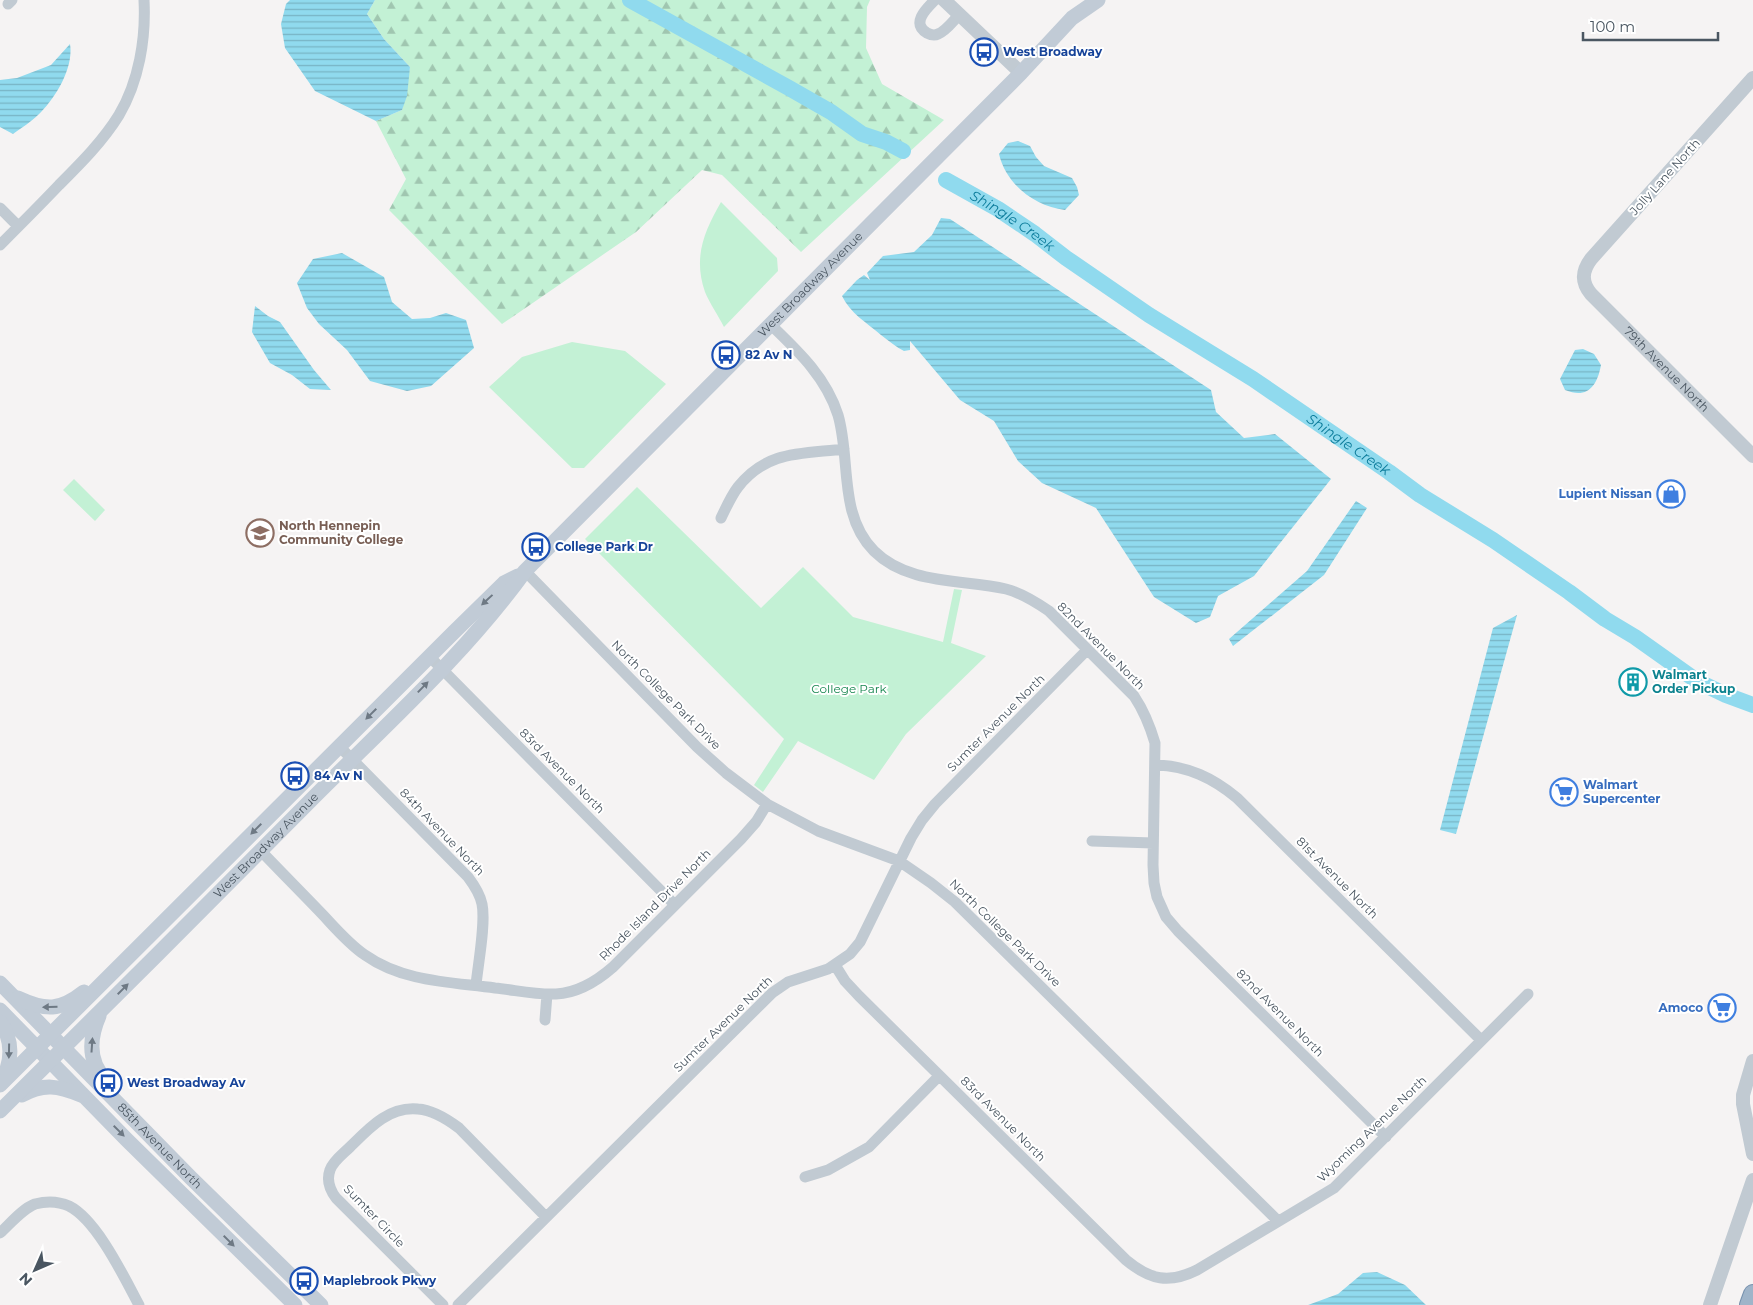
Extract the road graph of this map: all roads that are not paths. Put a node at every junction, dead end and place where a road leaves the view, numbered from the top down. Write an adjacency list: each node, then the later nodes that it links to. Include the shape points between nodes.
1 (144, 0): 10 (street, via 139,66 120,113 89,154)
2 (935, 0): 5 (street, via 920,18 920,24 929,34 941,33)
3 (1080, 0): 6 (main road, West Broadway Avenue)
4 (1098, 0): 6 (main road, West Broadway Avenue)
5 (954, 6): 7 (street)
6 (1072, 18): 7 (main road, West Broadway Avenue)
7 (1021, 73): 13 (main road, West Broadway Avenue)
8 (1753, 78): 12 (street, Jolly Lane North, via 1591,259)
9 (0, 208): 10 (street)
10 (18, 226): 11 (street)
11 (0, 245)
12 (1583, 279): 15 (street, 79th Avenue North, via 1590,294)
13 (771, 325): 14 (street, 82nd Avenue North, via 817,373 837,414); 17 (main road, West Broadway Avenue)
14 (844, 449): 16 (street, via 786,456 760,465 736,488); 18 (street, 82nd Avenue North, via 854,517 861,535 886,562 921,576 1022,594 1049,612)
15 (1753, 456)
16 (721, 518)
17 (525, 571): 19 (main road, West Broadway Avenue, one-way to 19, via 504,583); 20 (main road, West Broadway Avenue, via 494,613); 24 (street, North College Park Drive, via 697,747)
18 (1088, 650): 23 (street, 82nd Avenue North, via 1134,696 1143,710 1155,743); 28 (street, Sumter Avenue North, via 935,804)
19 (430, 656): 20 (street, 83rd Avenue North); 21 (main road, West Broadway Avenue, one-way to 21)
20 (442, 669): 22 (main road, West Broadway Avenue, one-way to 20); 29 (street, 83rd Avenue North)
21 (339, 746): 22 (street, 84th Avenue North); 30 (main road, West Broadway Avenue, one-way to 30)
22 (352, 760): 27 (main road, West Broadway Avenue); 33 (street, 84th Avenue North, via 468,877 477,890 483,920)
23 (1156, 765): 26 (street, 82nd Avenue North); 42 (street, 81st Avenue North, via 1171,765 1199,774 1237,798)
24 (767, 804): 28 (street, North College Park Drive, via 818,831); 29 (street, Rhode Island Drive North, via 741,840)
25 (1092, 841): 26 (street)
26 (1153, 843): 53 (street, 82nd Avenue North, via 1154,883 1166,917)
27 (261, 851): 33 (street, Rhode Island Drive North, via 364,955 404,975); 38 (main road, West Broadway Avenue, one-way to 27)
28 (899, 861): 31 (street, Sumter Avenue North, via 860,942); 59 (street, North College Park Drive, via 955,902)
29 (675, 905): 34 (street, Rhode Island Drive North, via 601,978 572,991)
30 (133, 952): 36 (main road, one-way to 36, via 64,1005 37,1006); 41 (main road, West Broadway Avenue)
31 (835, 966): 47 (street, 83rd Avenue North, via 859,996); 58 (street, Sumter Avenue North, via 788,982 772,992)
32 (0, 983): 36 (main road, 85th Avenue North)
33 (476, 985): 34 (street, Rhode Island Drive North)
34 (547, 994): 39 (street)
35 (1528, 994): 42 (street, Wyoming Avenue North)
36 (12, 995): 41 (main road, 85th Avenue North)
37 (0, 1010): 43 (main road, 85th Avenue North)
38 (101, 1011): 44 (main road, West Broadway Avenue); 56 (main road, one-way to 38, via 184,1159 97,1070 92,1044)
39 (544, 1020)
40 (0, 1022): 49 (main road, one-way to 49, via 6,1030 10,1048 8,1068)
41 (51, 1035): 43 (main road, West Broadway Avenue); 44 (main road, 85th Avenue North)
42 (1481, 1040): 53 (street, Wyoming Avenue North)
43 (38, 1048): 45 (main road, 85th Avenue North); 50 (main road, West Broadway Avenue)
44 (64, 1048): 45 (main road, West Broadway Avenue); 56 (main road, 85th Avenue North)
45 (50, 1061): 51 (main road, 85th Avenue North); 52 (main road, West Broadway Avenue)
46 (1753, 1061): 48 (street)
47 (940, 1076): 55 (street, via 869,1147 828,1170); 61 (street, 83rd Avenue North, via 1126,1260 1149,1276)
48 (1751, 1078): 54 (street, via 1743,1095 1743,1104)
49 (0, 1081)
50 (0, 1085)
51 (84, 1096): 52 (main road, via 44,1087 33,1089); 64 (main road, 85th Avenue North, one-way to 64)
52 (3, 1108)
53 (1386, 1136): 59 (street, Wyoming Avenue North, via 1334,1188)
54 (1753, 1154)
55 (805, 1177)
56 (191, 1178): 62 (main road, 85th Avenue North)
57 (1753, 1180): 69 (street)
58 (546, 1217): 67 (street, Sumter Circle, via 446,1118 417,1108 386,1115 372,1125 334,1163 329,1171 330,1190); 68 (street, Sumter Avenue North)
59 (1278, 1221): 61 (street, Wyoming Avenue North, via 1187,1275)
60 (0, 1234): 66 (street, via 34,1205 58,1202 70,1206 109,1250)
61 (1162, 1279)
62 (306, 1290): 64 (street); 65 (main road, 85th Avenue North)
63 (1753, 1294): 70 (highway)
64 (293, 1304)
65 (317, 1304)
66 (139, 1305)
67 (443, 1305)
68 (458, 1305)
69 (1710, 1305)
70 (1749, 1305)

